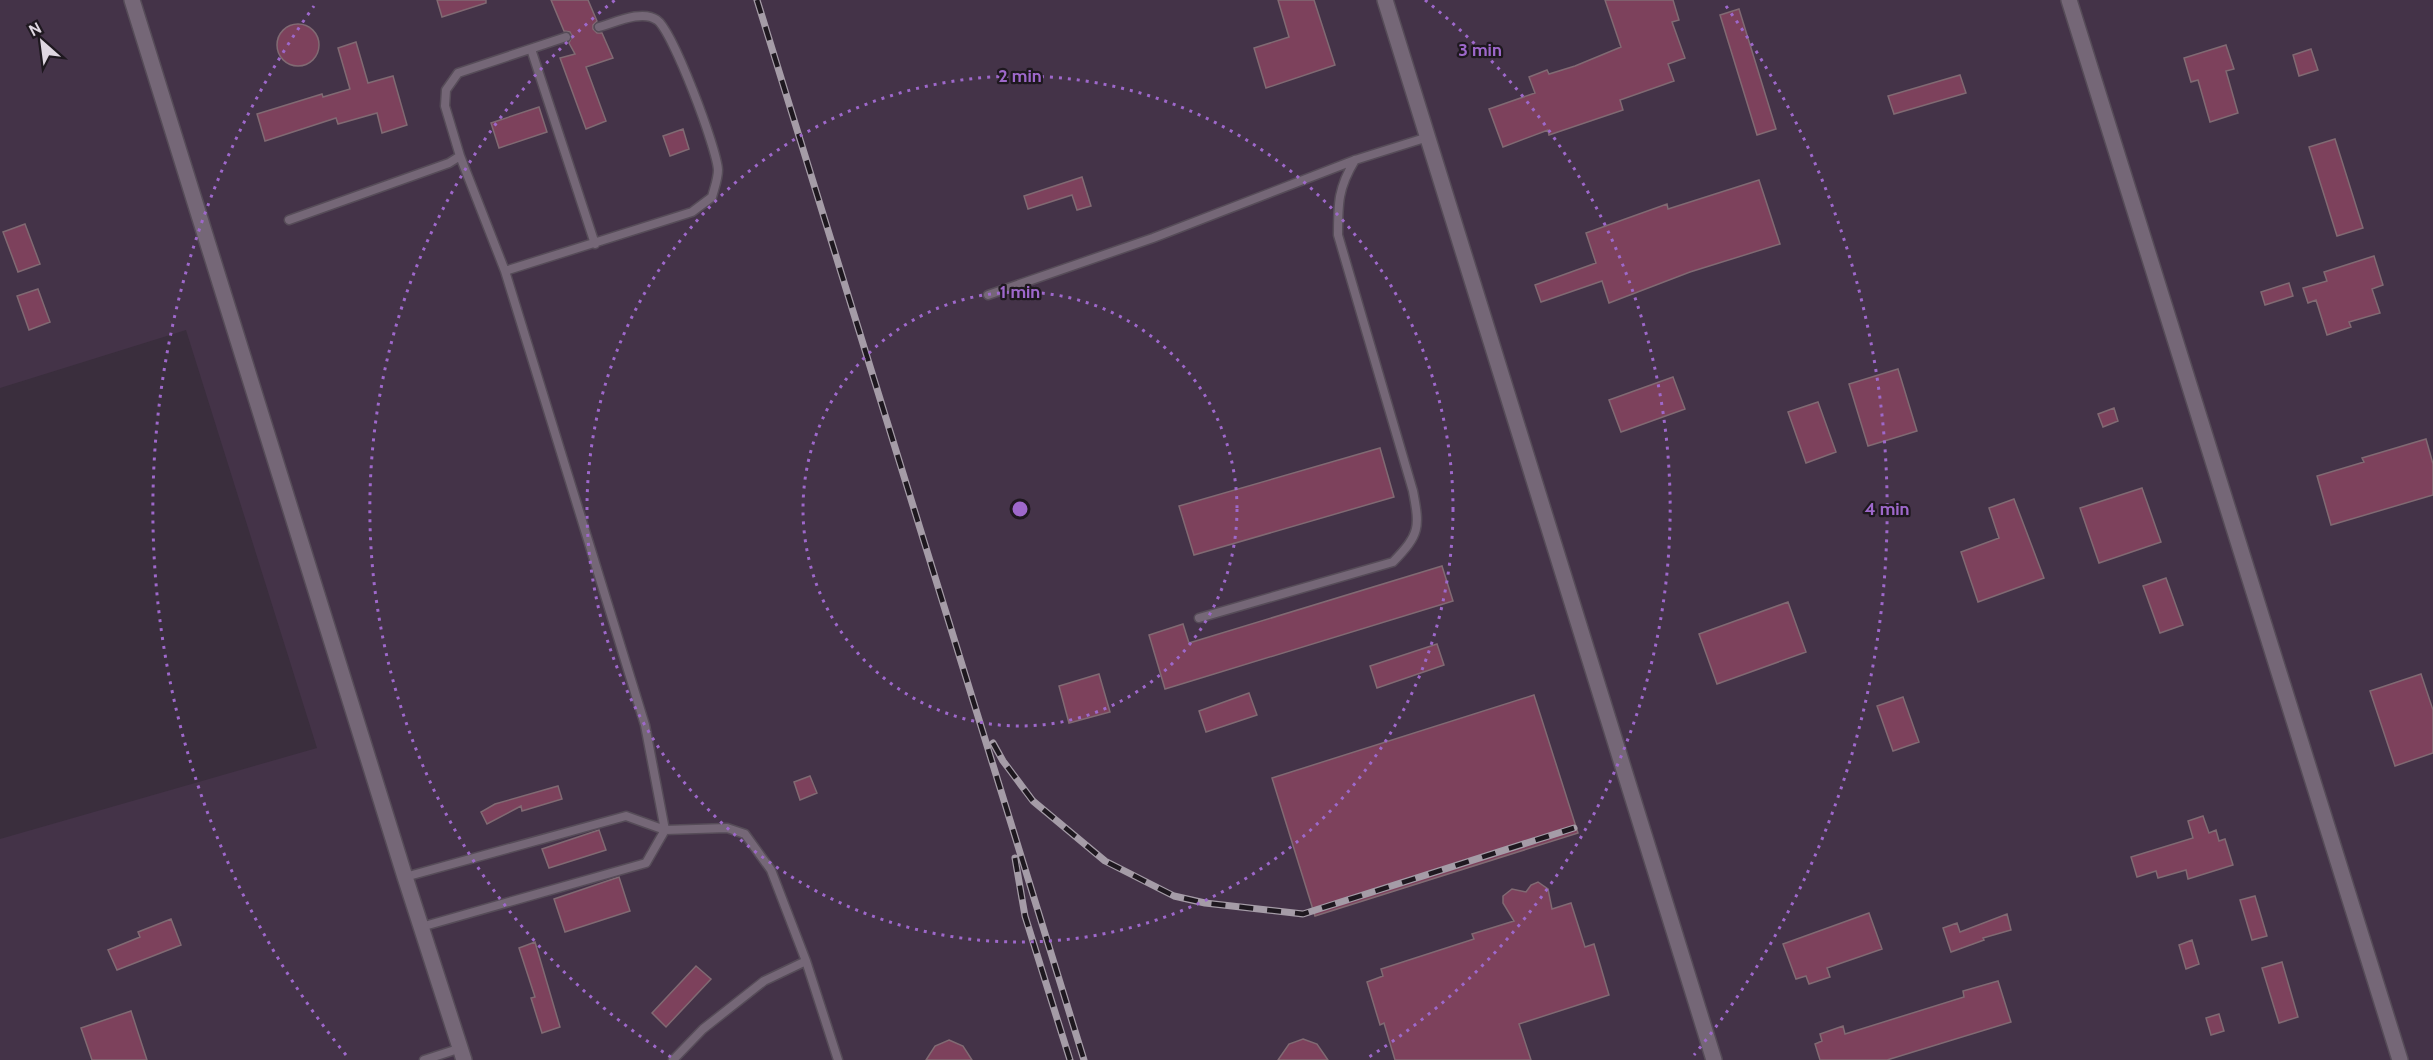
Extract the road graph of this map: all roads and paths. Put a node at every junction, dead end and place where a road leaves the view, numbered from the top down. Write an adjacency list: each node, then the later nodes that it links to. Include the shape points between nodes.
1 (132, 0): 16 (street)
2 (1385, 0): 7 (street)
3 (2069, 0): 24 (street)
4 (599, 27): 11 (lane, via 643,15 657,20 669,37 708,129 718,171 712,197 692,212)
5 (566, 37): 6 (lane)
6 (531, 49): 8 (lane, via 458,73 446,90 445,106); 11 (lane)
7 (1428, 138): 9 (lane); 23 (street)
8 (460, 156): 10 (lane); 12 (lane)
9 (1355, 160): 13 (lane); 14 (lane, via 1343,180 1338,235 1419,522 1410,545 1393,562)
10 (289, 220)
11 (595, 244): 12 (lane)
12 (505, 271): 15 (lane, via 645,725)
13 (988, 295)
14 (1199, 618)
15 (665, 830): 16 (lane, via 626,816); 17 (lane, via 646,863); 18 (lane, via 727,828 745,834 771,870)
16 (405, 877): 17 (street)
17 (421, 927): 19 (street)
18 (806, 961): 21 (lane, via 764,981 703,1029); 22 (lane)
19 (463, 1054): 20 (lane)
20 (424, 1060)
21 (673, 1060)
22 (838, 1060)
23 (1714, 1060)
24 (2400, 1060)

